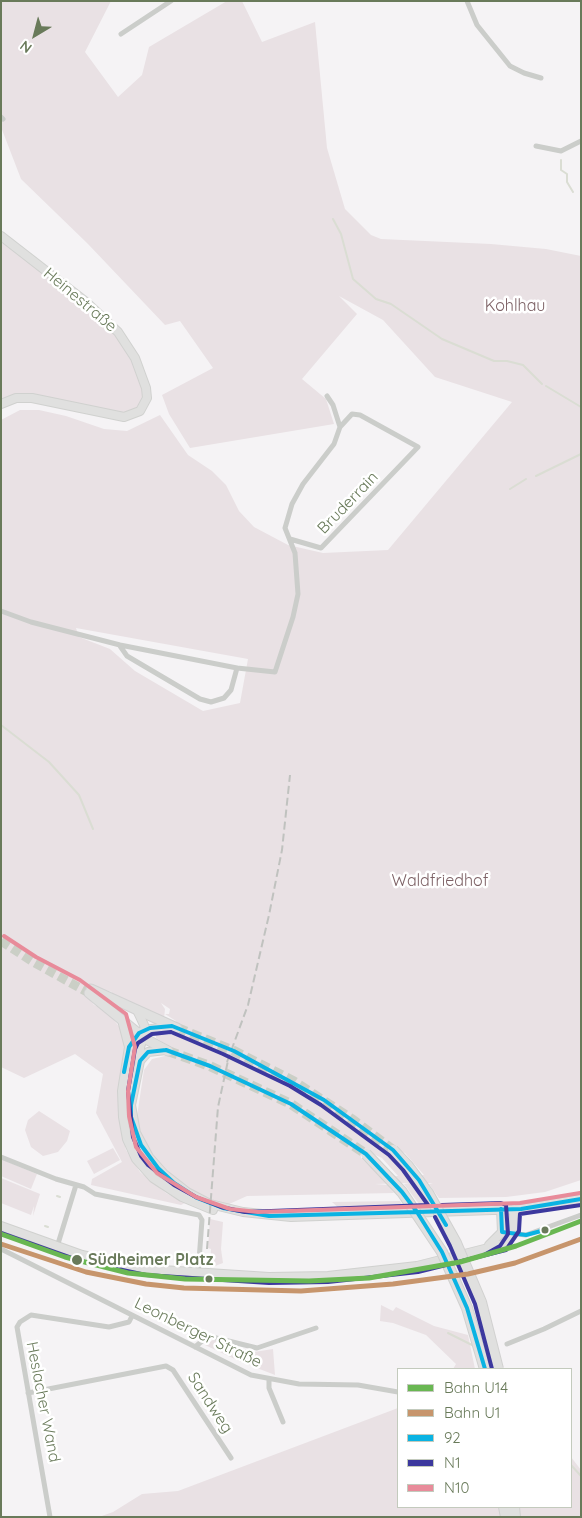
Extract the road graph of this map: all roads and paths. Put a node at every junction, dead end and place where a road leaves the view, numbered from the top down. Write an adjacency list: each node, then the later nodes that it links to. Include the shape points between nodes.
1 (171, 1): 3 (street)
2 (467, 1): 4 (street, via 477,25 510,66)
3 (121, 34)
4 (541, 78)
5 (581, 141): 6 (street, via 561,151)
6 (536, 146)
7 (1, 236): 9 (main road, Heinestraße, via 86,302 118,332 134,358 147,393 140,411 124,417 32,398 16,398)
8 (327, 396): 10 (street)
9 (1, 404)
10 (340, 427): 11 (street, via 334,444 295,497 285,528); 11 (street, Bruderrain, via 352,414 360,415 418,447 321,548)
11 (290, 539): 14 (street, via 298,594 275,672)
12 (1, 611): 13 (street)
13 (120, 646): 14 (street); 14 (street, via 127,656 211,702 224,698 231,690)
14 (237, 668)
15 (137, 1010): 16 (main road, via 90,991); 17 (main road); 18 (main road)
16 (121, 1018): 18 (main road); 19 (main road)
17 (174, 1027): 18 (main road)
18 (143, 1034): 19 (main road); 20 (main road); 21 (main road)
19 (129, 1047): 30 (main road, via 123,1085 123,1116 130,1149 140,1164 161,1184 193,1203 229,1215)
20 (167, 1051): 21 (main road, via 148,1052)
21 (140, 1061): 30 (main road, via 132,1097 132,1117 141,1145 153,1163 174,1183 204,1201 230,1210)
22 (393, 1150): 44 (highway, bridge, via 423,1186 456,1243 481,1302)
23 (366, 1154): 43 (highway, bridge, via 402,1192 442,1252 467,1308)
24 (1, 1157): 25 (street)
25 (76, 1185): 34 (street); 37 (street, via 95,1194 196,1213 201,1217)
26 (581, 1200): 28 (main road)
27 (501, 1209): 28 (main road); 30 (main road); 32 (main road)
28 (514, 1209): 33 (main road)
29 (581, 1215): 33 (street, via 526,1235)
30 (269, 1216)
31 (1, 1226): 34 (main road)
32 (502, 1232): 33 (street); 36 (main road, via 496,1241)
33 (512, 1234): 36 (main road, via 504,1244)
34 (58, 1248): 37 (main road, via 138,1268)
35 (1, 1249): 39 (street, Leonberger Straße)
36 (481, 1250): 37 (main road, via 417,1266 336,1275)
37 (198, 1274)
38 (581, 1311): 41 (street)
39 (132, 1316): 42 (street, Leonberger Straße); 47 (street, Heslacher Wand, via 129,1322 109,1327 39,1316 26,1317 16,1331)
40 (316, 1328): 42 (street, via 257,1348 208,1336)
41 (507, 1344)
42 (195, 1347): 45 (street, Leonberger Straße, via 234,1367)
43 (485, 1368)
44 (498, 1368)
45 (269, 1379): 46 (street, Leonberger Straße, via 299,1384 358,1385); 48 (street, via 269,1388)
46 (397, 1392)
47 (28, 1393): 49 (street, Sandweg, via 166,1366 173,1370); 50 (street, Heslacher Wand)
48 (283, 1422)
49 (231, 1458)
50 (50, 1517)

